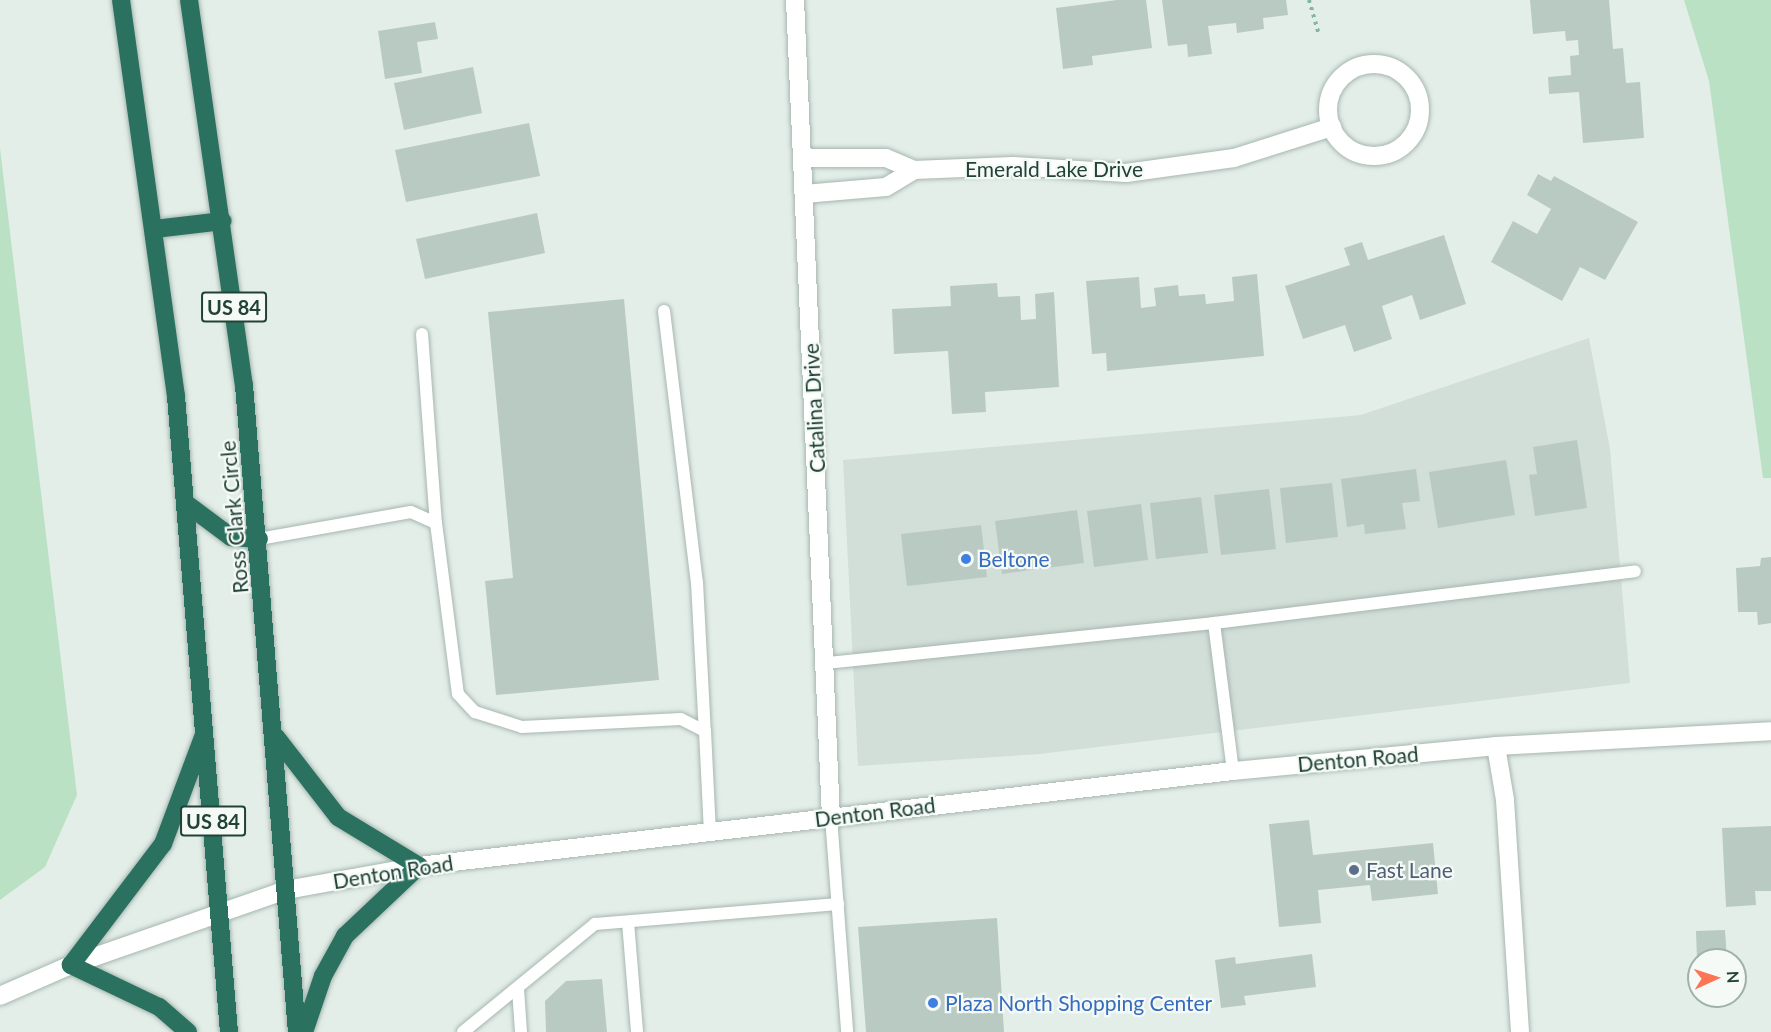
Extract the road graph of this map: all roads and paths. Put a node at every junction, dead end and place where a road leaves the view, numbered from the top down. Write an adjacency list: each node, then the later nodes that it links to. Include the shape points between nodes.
1 (121, 0): 11 (highway, US 84)
2 (189, 0): 10 (highway, Ross Clark Circle / US 84)
3 (795, 0): 7 (street, Catalina Drive)
4 (1309, 0): 5 (path)
5 (1319, 36)
6 (1332, 127): 6 (street, via 1360,154 1389,153 1402,147 1419,122 1417,93 1392,67 1354,68 1332,90); 8 (street, Emerald Lake Drive, via 1234,158 1126,174 1013,166)
7 (802, 158): 8 (street, Emerald Lake Drive, via 886,158); 9 (street, Catalina Drive)
8 (914, 170): 9 (street, Emerald Lake Drive, via 886,187)
9 (804, 194): 19 (street, Catalina Drive)
10 (223, 221): 11 (highway); 16 (highway, Ross Clark Circle / US 84)
11 (155, 229): 14 (highway, US 84)
12 (664, 311): 22 (lane, via 697,582)
13 (422, 334): 15 (lane)
14 (188, 505): 16 (highway, via 231,537); 20 (highway, US 84)
15 (436, 523): 16 (lane, via 411,512); 22 (lane, via 458,694 475,712 522,727 681,720)
16 (259, 539): 23 (highway, Ross Clark Circle / US 84)
17 (1635, 571): 18 (lane)
18 (1214, 623): 19 (lane); 25 (lane)
19 (826, 663): 26 (street, Catalina Drive)
20 (206, 730): 31 (highway, US 84); 33 (highway, via 163,844)
21 (1771, 731): 24 (street, Denton Road)
22 (705, 733): 27 (lane)
23 (275, 735): 28 (highway, via 338,817); 29 (highway, Ross Clark Circle / US 84)
24 (1496, 746): 25 (street, Denton Road); 44 (street, via 1505,800)
25 (1233, 771): 26 (street, Denton Road)
26 (831, 817): 27 (street, Denton Road); 30 (lane)
27 (710, 832): 28 (street, Denton Road)
28 (419, 866): 29 (street, Denton Road); 39 (highway, via 345,936 323,976)
29 (286, 890): 31 (street, Denton Road); 38 (highway, Ross Clark Circle / US 84)
30 (838, 904): 32 (lane); 43 (lane)
31 (220, 912): 33 (street, Denton Road); 37 (highway, US 84)
32 (628, 922): 34 (lane, via 596,924); 42 (lane)
33 (71, 965): 35 (street, Denton Road); 36 (highway, via 159,1007)
34 (518, 988): 40 (lane); 41 (lane)
35 (0, 996)
36 (188, 1032)
37 (229, 1032)
38 (297, 1032)
39 (304, 1032)
40 (463, 1032)
41 (521, 1032)
42 (637, 1032)
43 (847, 1032)
44 (1520, 1032)

